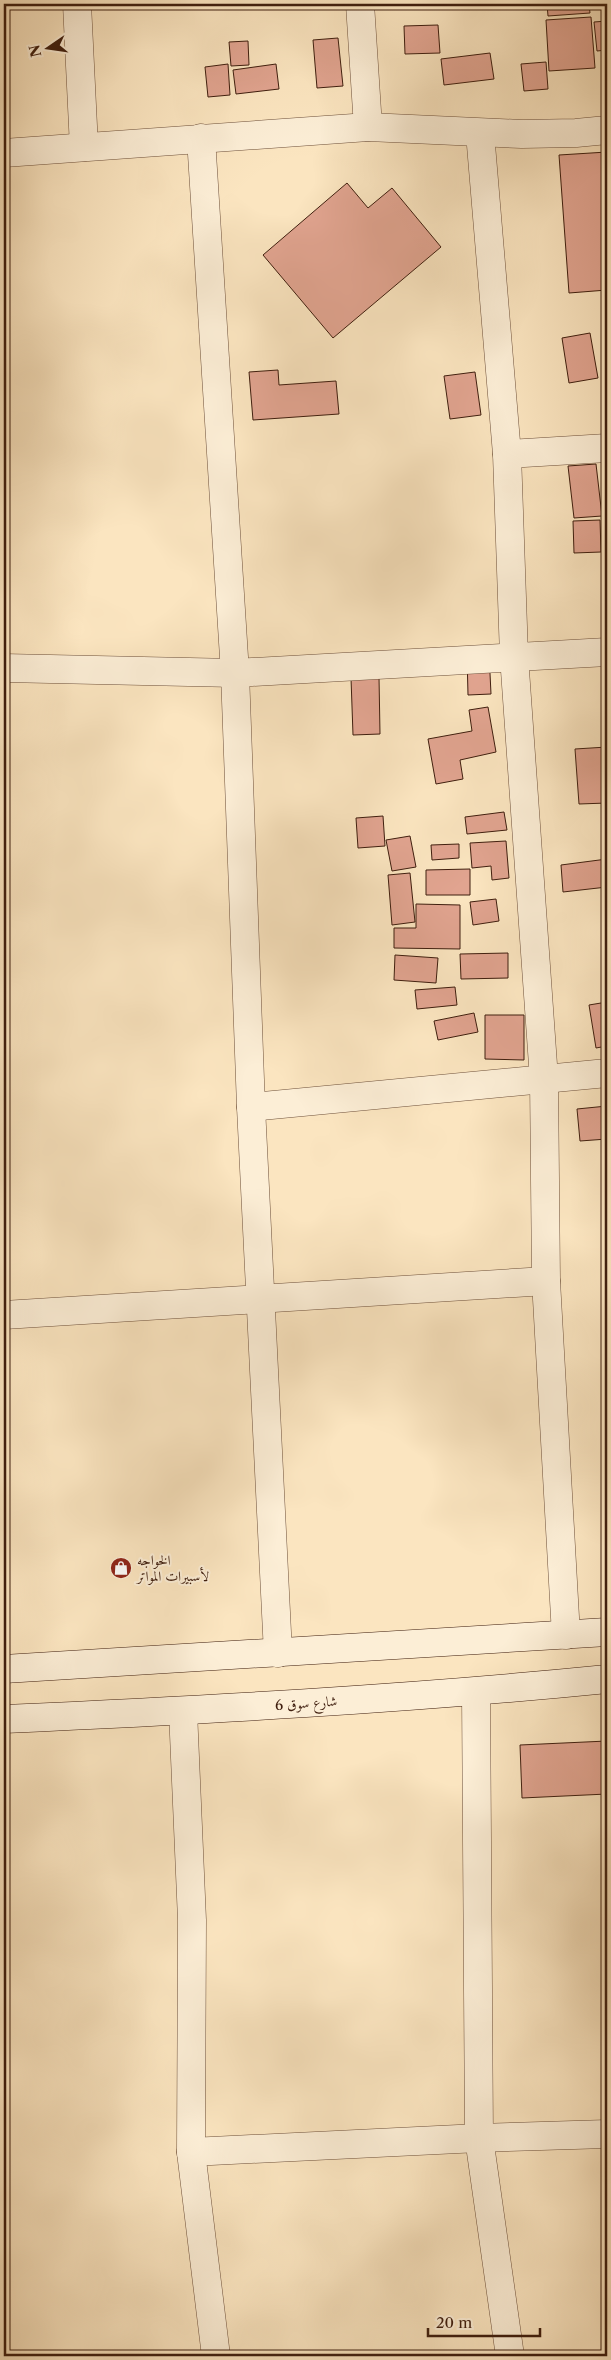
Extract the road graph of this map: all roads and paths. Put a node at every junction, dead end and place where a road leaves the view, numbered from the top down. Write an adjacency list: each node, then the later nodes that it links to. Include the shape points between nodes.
1 (77, 4): 7 (street)
2 (360, 4): 3 (street)
3 (368, 128): 5 (street); 6 (street)
4 (607, 130): 5 (street)
5 (480, 133): 10 (street)
6 (200, 138): 7 (street); 14 (street)
7 (84, 147): 8 (street)
8 (4, 153)
9 (607, 448): 10 (street)
10 (507, 454): 12 (street)
11 (607, 652): 12 (street)
12 (514, 656): 14 (street); 16 (street)
13 (4, 668): 14 (street)
14 (234, 673): 17 (street)
15 (607, 1072): 16 (street)
16 (544, 1078): 17 (street); 18 (street)
17 (251, 1107): 19 (street)
18 (546, 1281): 19 (street); 22 (street)
19 (261, 1299): 20 (street); 23 (street)
20 (4, 1315)
21 (607, 1632): 22 (street)
22 (566, 1635): 23 (street)
23 (278, 1653): 24 (street)
24 (4, 1669)
25 (607, 1679): 26 (street, شارع سوق 6)
26 (476, 1692): 27 (street, شارع سوق 6); 30 (street)
27 (183, 1711): 28 (street, شارع سوق 6); 31 (street, via 192,1920)
28 (4, 1719)
29 (607, 2134): 30 (street)
30 (479, 2138): 31 (street); 33 (street)
31 (191, 2152): 32 (street)
32 (216, 2356)
33 (510, 2356)

